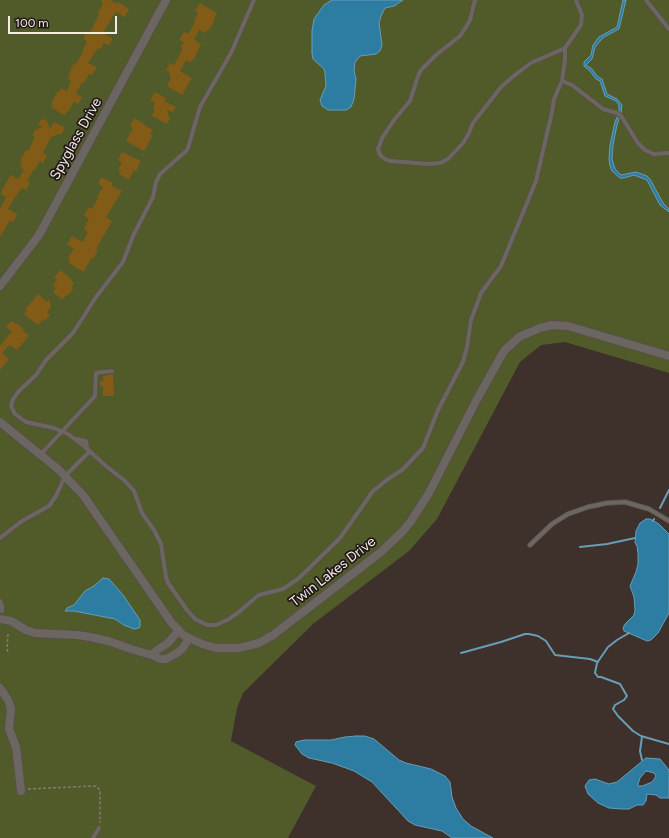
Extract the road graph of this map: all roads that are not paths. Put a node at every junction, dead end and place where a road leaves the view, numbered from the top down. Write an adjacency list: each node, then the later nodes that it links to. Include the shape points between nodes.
1 (166, 0): 10 (street, Spyglass Drive, via 39,235)
2 (254, 0): 14 (lane, via 231,53 200,107 188,148 160,174 153,197 123,262 73,333 13,399 12,410 22,420)
3 (475, 0): 7 (lane, via 470,20 460,36 421,70 410,101 382,138 378,149 385,159 429,164 444,162 463,143 473,123 501,87 531,64)
4 (576, 0): 7 (lane, via 582,15 581,25)
5 (646, 0): 6 (lane)
6 (669, 29)
7 (565, 48): 8 (lane)
8 (562, 81): 9 (lane, via 572,85 603,109 619,115 645,150 654,154); 15 (lane, via 554,99 536,181 501,266 481,293 471,320 463,362 432,423 425,444 402,470 373,491 340,538 289,586 259,595 229,619 216,625 207,626 199,622 168,583 161,544 142,513 134,491)
9 (669, 154)
10 (0, 286)
11 (669, 356): 24 (street, Twin Lakes Drive, via 568,326 552,325 519,337 504,351 493,369 429,493 411,521 391,542 273,635 259,643 239,648 216,648)
12 (112, 371): 14 (lane, via 96,373 95,396)
13 (0, 422): 16 (street, Twin Lakes Drive)
14 (63, 431): 15 (lane); 16 (lane)
15 (88, 449): 17 (lane)
16 (40, 455): 17 (street, Twin Lakes Drive)
17 (65, 476): 19 (lane, via 49,506 22,521); 23 (street, Twin Lakes Drive, via 83,495)
18 (669, 521): 20 (lane, via 649,508 625,502 601,504 568,514 552,524)
19 (0, 538)
20 (530, 545)
21 (0, 601): 22 (lane)
22 (1, 615): 25 (street, via 35,634 90,637)
23 (179, 630): 24 (street, Twin Lakes Drive); 25 (street, via 168,643)
24 (190, 638): 25 (street, via 180,651 166,659)
25 (152, 655)
26 (0, 688): 27 (street, via 11,709 9,729 16,747)
27 (20, 789)
28 (99, 828): 29 (lane)
29 (93, 838)

